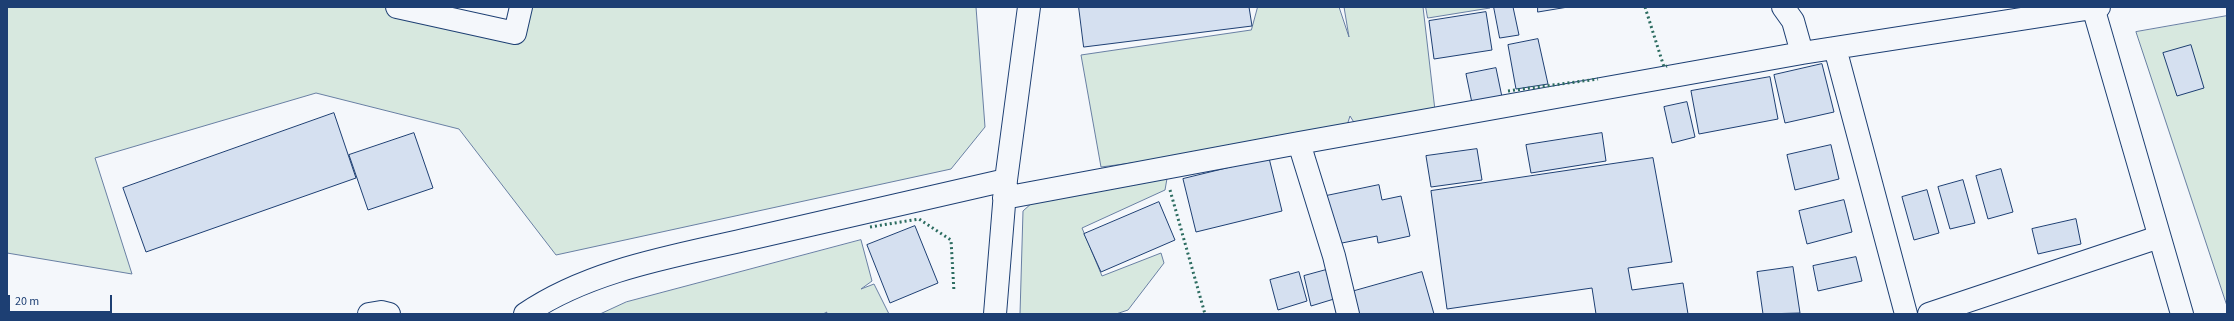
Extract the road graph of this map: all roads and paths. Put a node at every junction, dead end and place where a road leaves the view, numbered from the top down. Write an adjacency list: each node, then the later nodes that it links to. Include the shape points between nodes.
1 (398, 7): 2 (street, via 515,33)
2 (521, 7)
3 (1029, 7): 9 (street)
4 (1783, 7): 7 (street, via 1793,21)
5 (2095, 7): 6 (street); 10 (street)
6 (1835, 48): 7 (street); 17 (street)
7 (1802, 53): 8 (street)
8 (1299, 143): 9 (street); 16 (street, via 1334,256)
9 (1005, 189): 11 (street, via 670,257 586,282); 15 (street)
10 (2159, 238): 18 (street); 19 (street)
11 (554, 306): 14 (street)
12 (369, 314): 13 (street)
13 (389, 314)
14 (525, 314)
15 (995, 314)
16 (1348, 314)
17 (1906, 314)
18 (1929, 314)
19 (2182, 314)

